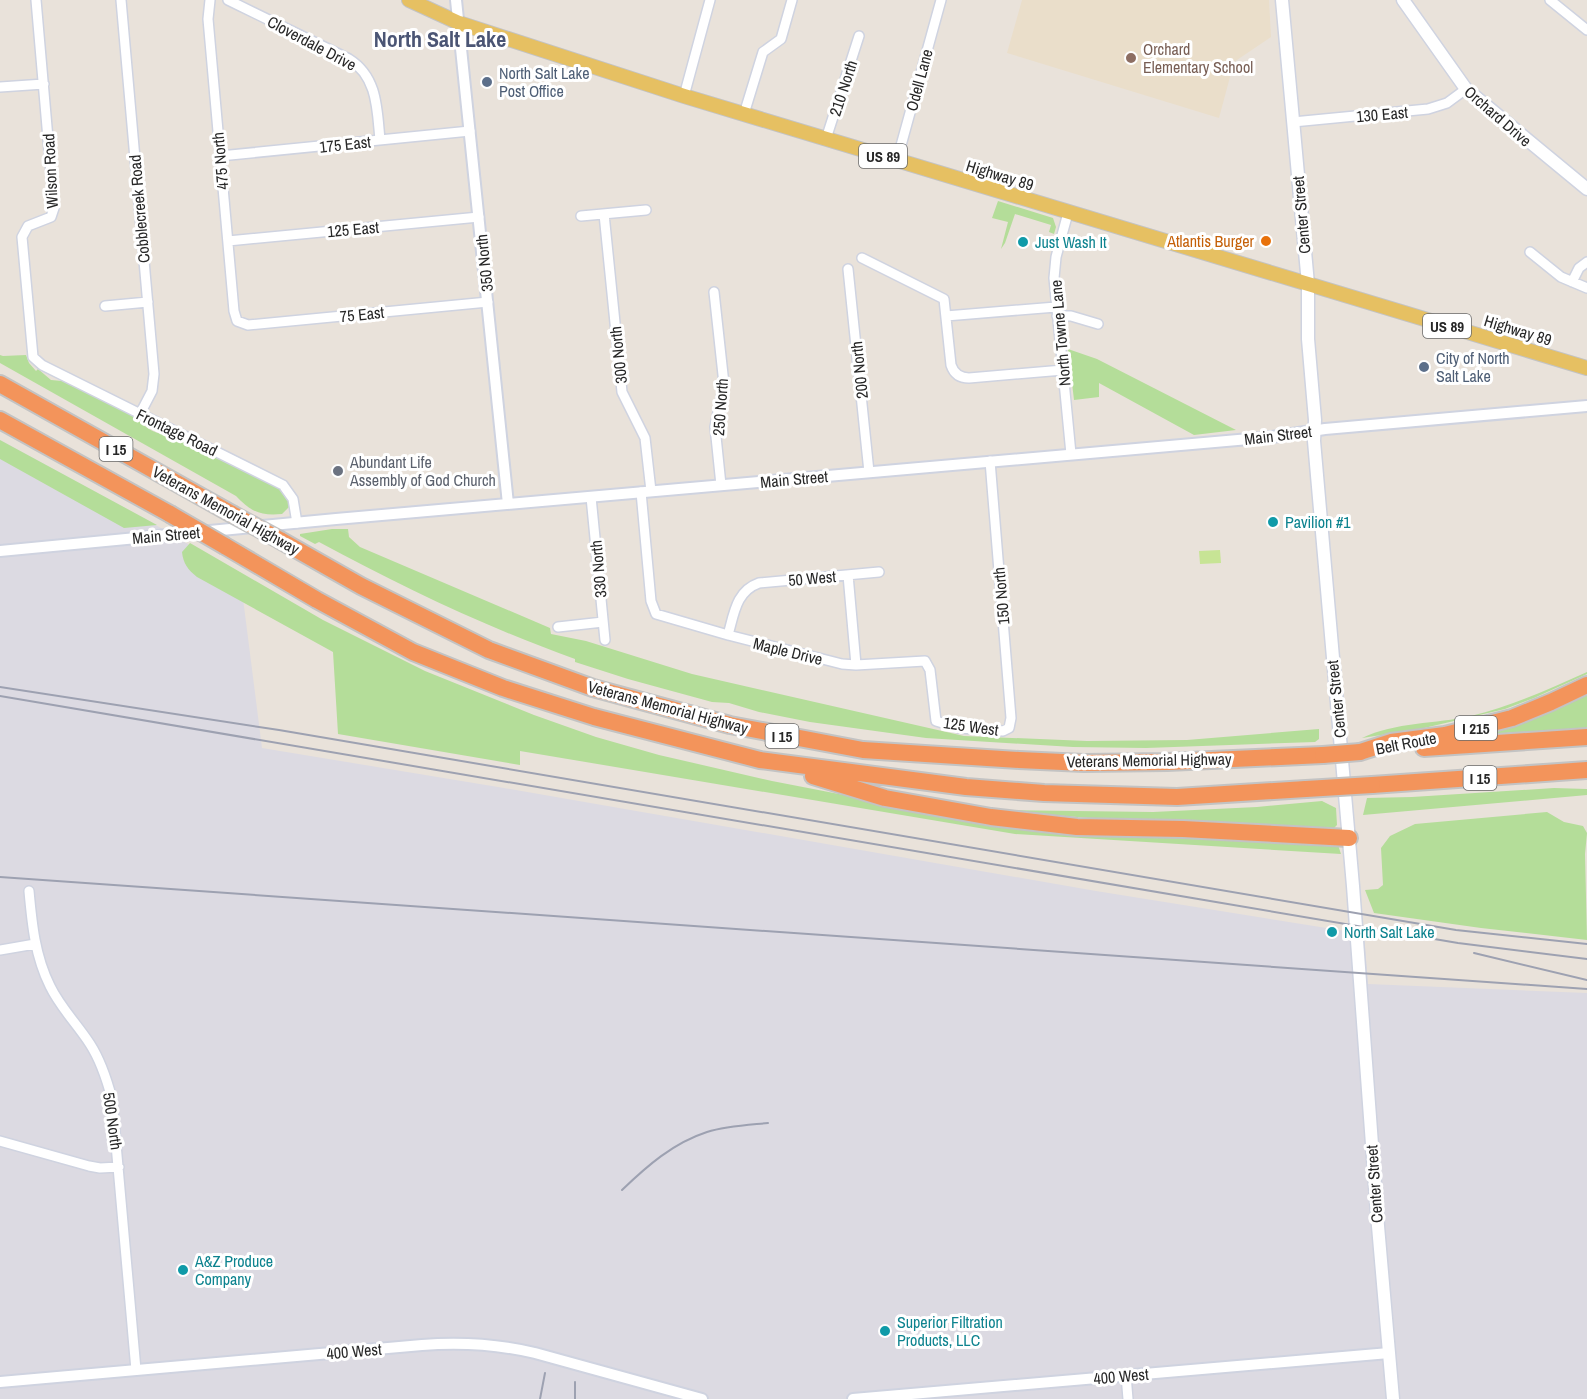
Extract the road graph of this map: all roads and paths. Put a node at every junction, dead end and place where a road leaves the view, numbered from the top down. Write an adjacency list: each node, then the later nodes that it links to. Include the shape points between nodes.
1 (36, 0): 16 (street, Wilson Road)
2 (121, 0): 42 (street, Cobblecreek Road)
3 (210, 0): 25 (street, 475 North, via 208,19)
4 (228, 0): 24 (street, Cloverdale Drive, via 360,68 374,93)
5 (409, 0): 13 (main road, Highway 89 / US 89)
6 (456, 0): 13 (street, 350 North)
7 (710, 0): 19 (street)
8 (792, 0): 20 (street, via 781,39 763,52)
9 (941, 0): 26 (street, Odell Lane)
10 (1282, 0): 21 (main road, Center Street)
11 (1403, 0): 18 (main road, Orchard Drive)
12 (1550, 0): 14 (street)
13 (459, 23): 19 (main road, Highway 89 / US 89); 22 (street, 350 North)
14 (1587, 30)
15 (859, 36): 23 (street, 210 North)
16 (44, 84): 17 (street); 49 (street, Wilson Road, via 54,212 49,219 28,226 22,237)
17 (0, 87)
18 (1466, 89): 21 (street, 130 East, via 1447,104 1428,109); 27 (main road, Orchard Drive)
19 (684, 96): 20 (main road, Highway 89 / US 89)
20 (744, 114): 23 (main road, Highway 89 / US 89)
21 (1293, 122): 39 (main road, Center Street)
22 (470, 132): 24 (street, 175 East); 32 (street, 350 North)
23 (826, 139): 26 (main road, Highway 89 / US 89)
24 (380, 140): 25 (street, 175 East)
25 (220, 156): 33 (street, 475 North)
26 (897, 160): 29 (main road, Highway 89 / US 89)
27 (1587, 189)
28 (646, 210): 30 (street)
29 (1068, 213): 39 (main road, Highway 89 / US 89); 45 (street, North Towne Lane, via 1055,264)
30 (604, 214): 31 (street); 61 (street, 300 North, via 622,392 644,433)
31 (580, 216)
32 (479, 217): 33 (street, 125 East); 43 (street, 350 North)
33 (228, 241): 47 (street, 475 North)
34 (1530, 252): 38 (street)
35 (862, 258): 46 (street, via 940,296)
36 (1587, 262): 38 (street)
37 (848, 268): 59 (street, 200 North)
38 (1572, 282): 40 (street)
39 (1308, 284): 50 (main road, Highway 89 / US 89); 56 (main road, Center Street)
40 (1587, 288)
41 (714, 292): 60 (street, 250 North, via 724,384 715,428)
42 (148, 302): 44 (street); 54 (street, Cobblecreek Road, via 154,380)
43 (488, 302): 47 (street, 75 East, via 248,325); 63 (street, 350 North)
44 (105, 306)
45 (1057, 312): 46 (street); 48 (street); 51 (street, North Towne Lane)
46 (946, 316): 51 (street, via 951,365 960,377)
47 (237, 321)
48 (1098, 324)
49 (34, 359): 54 (street, Frontage Road)
50 (1587, 368)
51 (1063, 370): 57 (street, North Towne Lane)
52 (0, 384): 78 (highway, Veterans Memorial Highway / I 15, bridge, via 361,586 489,650 593,688 730,725 863,750 1063,762 1167,762)
53 (1587, 406): 56 (street, Main Street)
54 (140, 414): 64 (street, Frontage Road, via 283,485 293,499)
55 (0, 420): 79 (highway, Veterans Memorial Highway / I 15, bridge, via 413,652 503,688 605,720)
56 (1314, 431): 57 (street, Main Street); 81 (main road, Center Street)
57 (1071, 454): 58 (street, Main Street)
58 (990, 461): 59 (street, Main Street); 76 (street, 150 North, via 1012,720)
59 (869, 472): 60 (street, Main Street)
60 (721, 485): 61 (street, Main Street)
61 (646, 492): 62 (street, Main Street); 68 (street, 300 North)
62 (591, 497): 63 (street, Main Street); 69 (street, 330 North)
63 (508, 504): 64 (street, Main Street)
64 (297, 523): 65 (street, Main Street)
65 (0, 551)
66 (879, 572): 67 (street, 50 West)
67 (848, 575): 71 (street, 50 West, via 759,583 737,601); 73 (street)
68 (654, 612): 71 (street, Maple Drive)
69 (603, 622): 70 (street); 72 (street, 330 North)
70 (558, 627)
71 (728, 635): 73 (street, Maple Drive)
72 (605, 640)
73 (856, 665): 75 (street, Maple Drive, via 927,662)
74 (1587, 685): 78 (highway, Belt Route / I 215, via 1505,720 1445,735 1391,742)
75 (935, 719): 76 (street, 125 West, via 940,724 966,729)
76 (1008, 729)
77 (1587, 737): 78 (highway, Veterans Memorial Highway / I 15)
78 (1360, 753)
79 (760, 760): 80 (highway, Veterans Memorial Highway / I 15, bridge, via 1044,793 1177,797); 81 (highway, via 885,798 991,817 1077,827)
80 (1587, 771)
81 (1349, 838): 87 (main road, Center Street)
82 (29, 891): 83 (street, 500 North)
83 (35, 944): 84 (street); 86 (street, 500 North, via 51,987 91,1045 105,1074 112,1100)
84 (0, 950)
85 (0, 1141): 86 (street, via 88,1166)
86 (119, 1167): 88 (street, 500 North)
87 (1389, 1353): 89 (street, 400 West); 95 (main road, Center Street)
88 (136, 1370): 90 (street, 400 West); 92 (street, 400 West, via 428,1345 484,1344 535,1353)
89 (1126, 1376): 91 (street, 400 West); 94 (street)
90 (0, 1382)
91 (866, 1398): 93 (street, 400 West)
92 (702, 1399)
93 (853, 1399)
94 (1128, 1399)
95 (1393, 1399)

